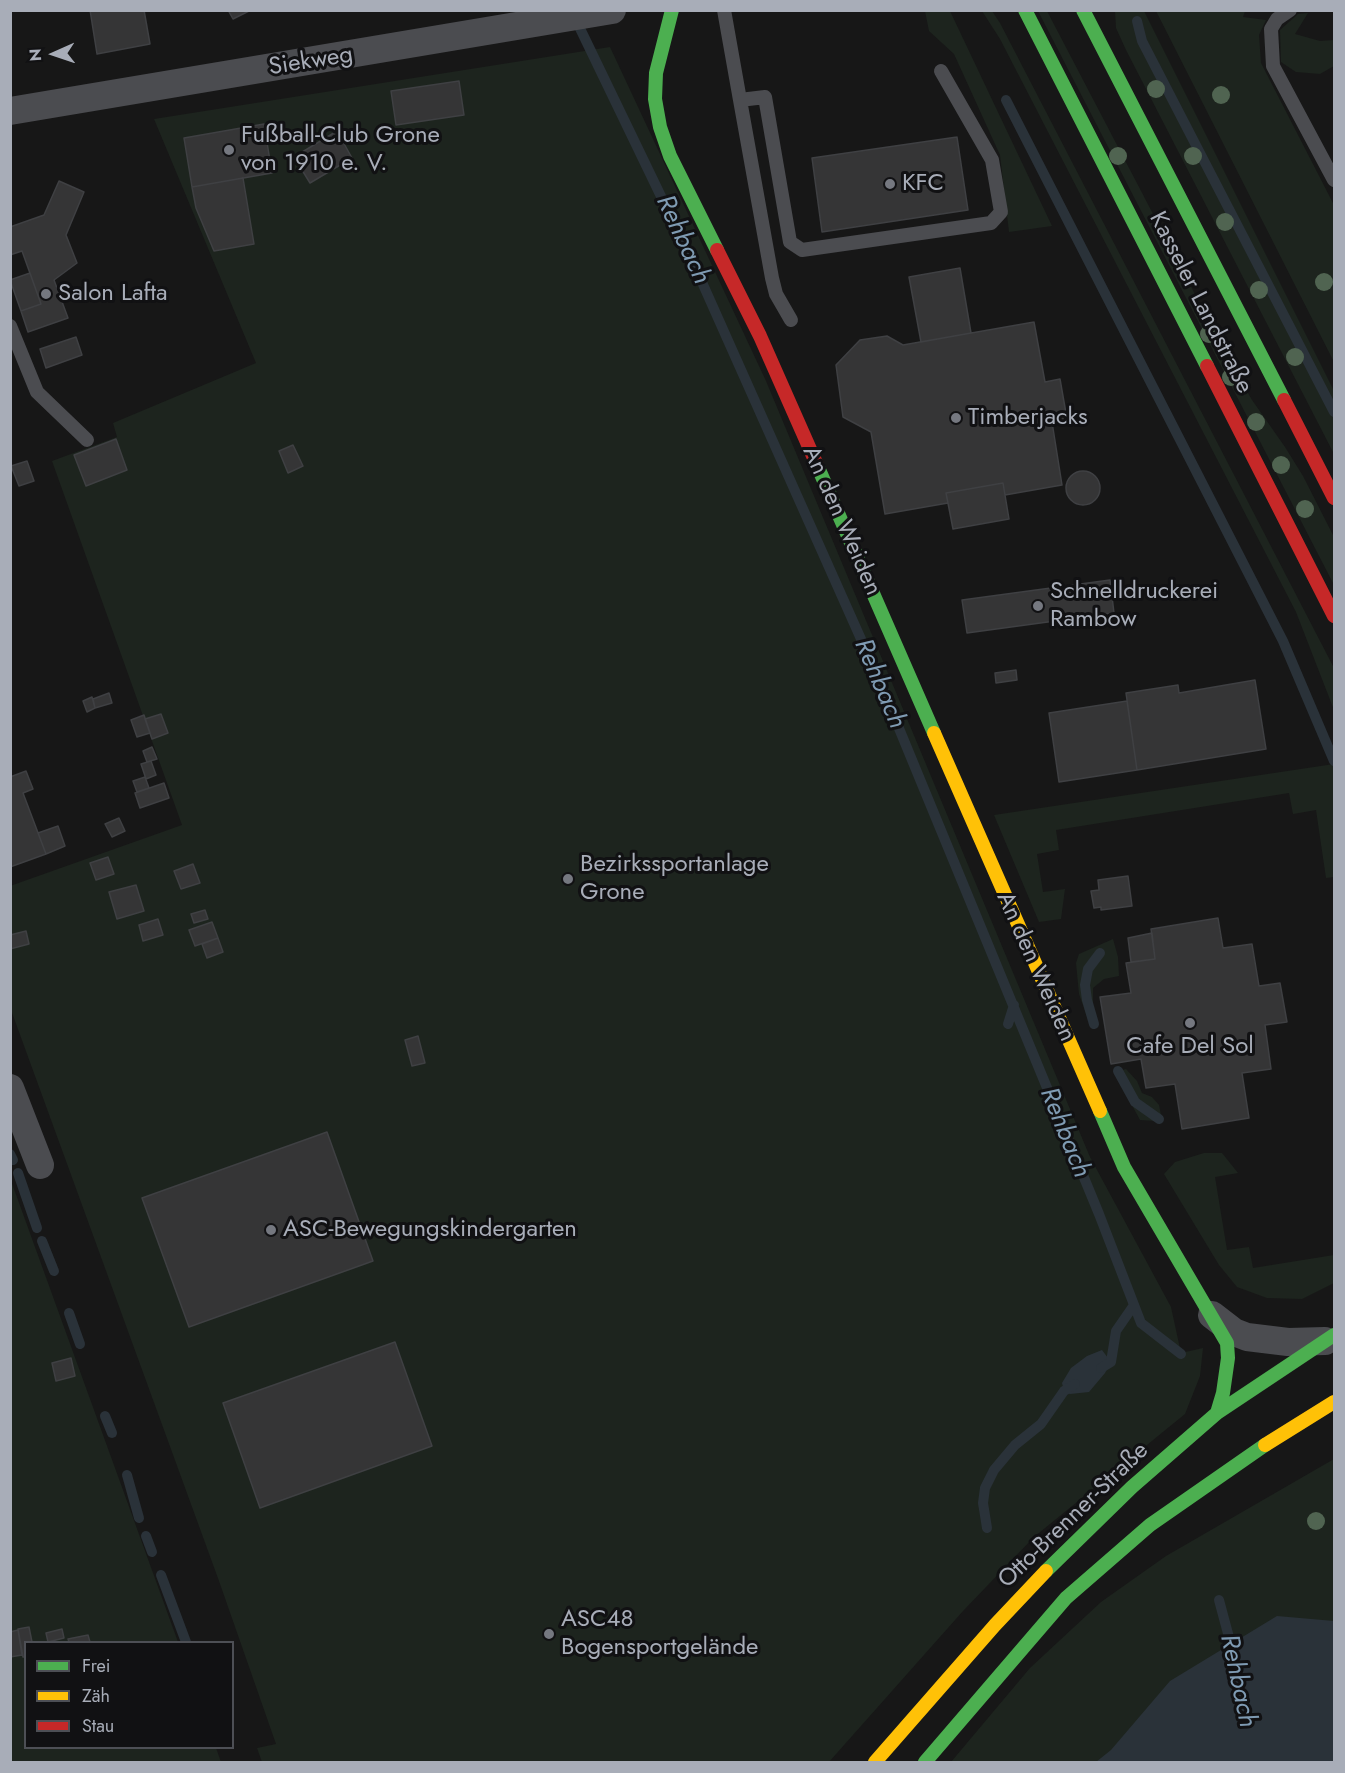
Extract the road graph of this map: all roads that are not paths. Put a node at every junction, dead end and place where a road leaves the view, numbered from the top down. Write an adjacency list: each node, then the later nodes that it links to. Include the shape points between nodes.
1 (672, 10): 18 (main road, An den Weiden, via 656,73 655,99 670,156 760,336 1124,1167)
2 (724, 10): 8 (lane)
3 (1025, 10): 15 (main road, Kasseler Landstraße)
4 (1083, 10): 14 (main road, Kasseler Landstraße)
5 (1290, 10): 10 (lane, via 1271,29 1273,66)
6 (603, 12): 9 (street, Siekweg)
7 (941, 71): 8 (lane, via 992,160 1001,212 991,223 802,250 790,242 765,97)
8 (740, 100): 11 (lane, via 776,294)
9 (10, 111)
10 (1335, 180)
11 (791, 320)
12 (10, 326): 13 (lane, via 37,392)
13 (87, 440)
14 (1335, 498)
15 (1335, 616)
16 (10, 1088): 17 (street)
17 (40, 1165)
18 (1212, 1316): 19 (street, An den Weiden, via 1247,1337 1288,1342); 21 (main road, An den Weiden, via 1227,1342 1228,1358)
19 (1330, 1338): 21 (main road, Otto-Brenner-Straße)
20 (1335, 1402): 23 (main road, via 1254,1451 1150,1525 1066,1598)
21 (1217, 1413): 22 (main road, Otto-Brenner-Straße, via 1131,1486 1057,1560)
22 (875, 1762)
23 (925, 1762)

